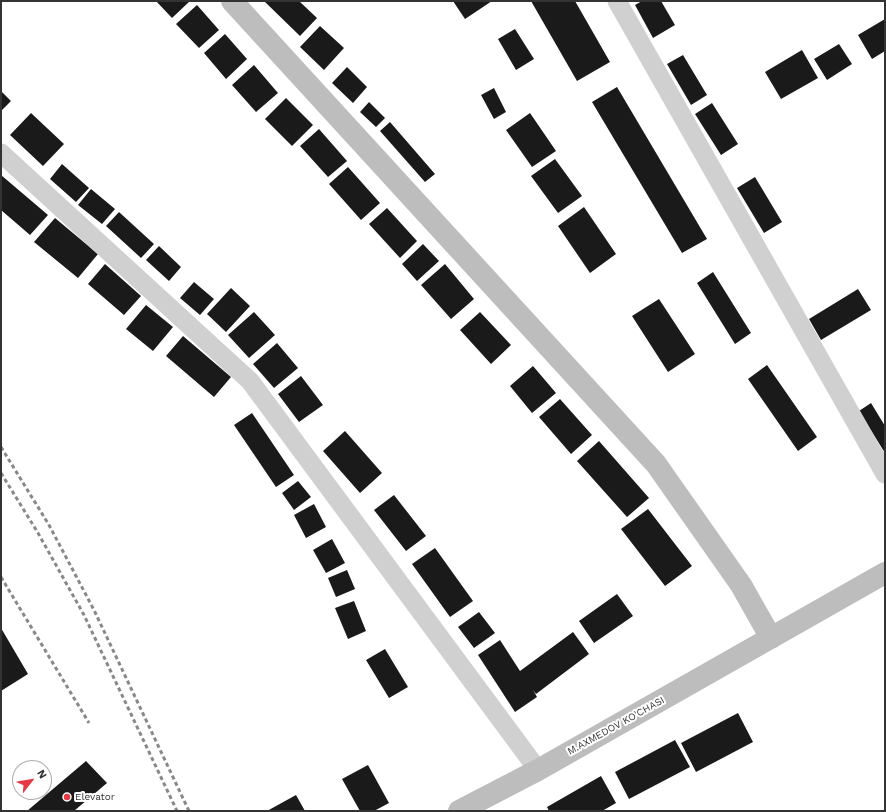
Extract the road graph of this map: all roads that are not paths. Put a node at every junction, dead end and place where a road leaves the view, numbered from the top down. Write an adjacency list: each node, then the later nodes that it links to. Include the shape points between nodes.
1 (232, 1): 6 (street, via 656,464 740,585)
2 (617, 1): 4 (street)
3 (1, 153): 7 (street, via 250,381)
4 (885, 474)
5 (885, 574): 6 (street, M.AXMEDOV KO'CHASI)
6 (771, 638): 7 (street, M.AXMEDOV KO'CHASI)
7 (538, 770): 8 (street, M.AXMEDOV KO'CHASI)
8 (459, 811)

